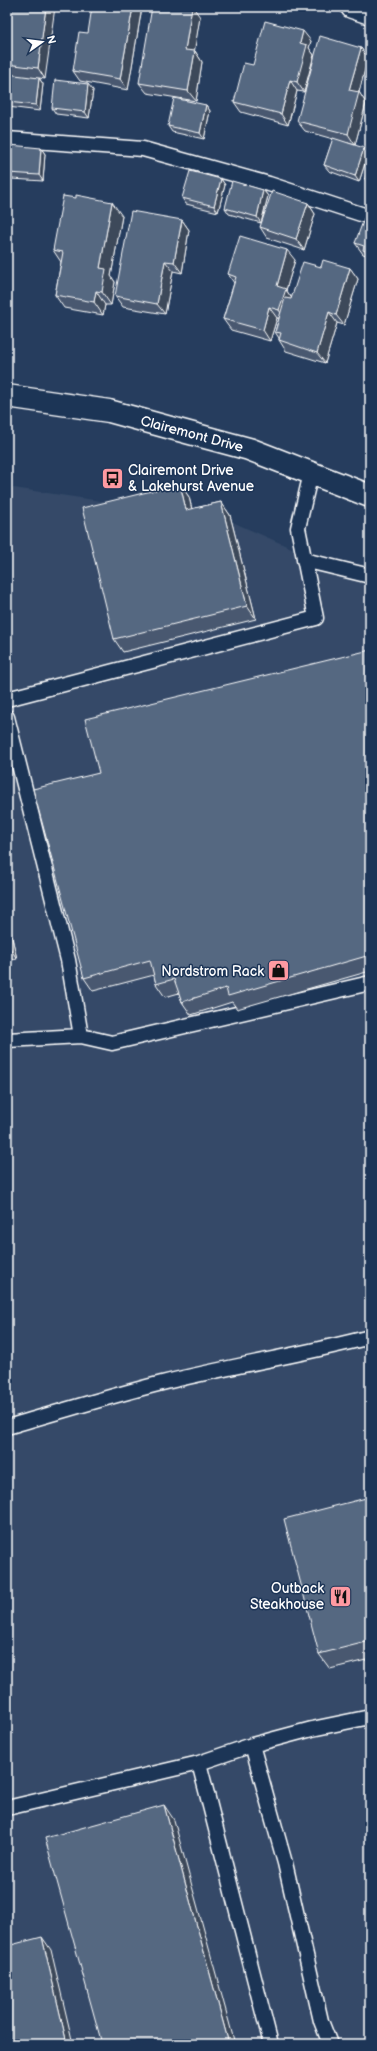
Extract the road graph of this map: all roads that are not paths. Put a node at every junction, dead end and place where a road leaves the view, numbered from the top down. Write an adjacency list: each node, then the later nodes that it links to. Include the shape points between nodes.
1 (352, 7): 2 (main road)
2 (370, 13)
3 (7, 139): 4 (lane, via 143,149 269,184)
4 (370, 217)
5 (7, 396): 6 (main road, Clairemont Drive, via 109,411 249,449)
6 (311, 473): 7 (main road, Clairemont Drive); 8 (lane, via 298,528)
7 (370, 496)
8 (304, 560): 9 (lane); 10 (lane, via 316,618)
9 (370, 576)
10 (7, 699)
11 (7, 717): 13 (lane, via 68,960)
12 (370, 983): 13 (lane, via 112,1043)
13 (81, 1036): 14 (lane)
14 (7, 1040)
15 (370, 1337): 16 (lane, via 161,1384)
16 (7, 1427)
17 (370, 1717): 18 (lane)
18 (252, 1745): 19 (lane); 22 (lane, via 285,1863 322,2021)
19 (199, 1763): 20 (lane); 21 (lane)
20 (7, 1808)
21 (271, 2044)
22 (330, 2044)

